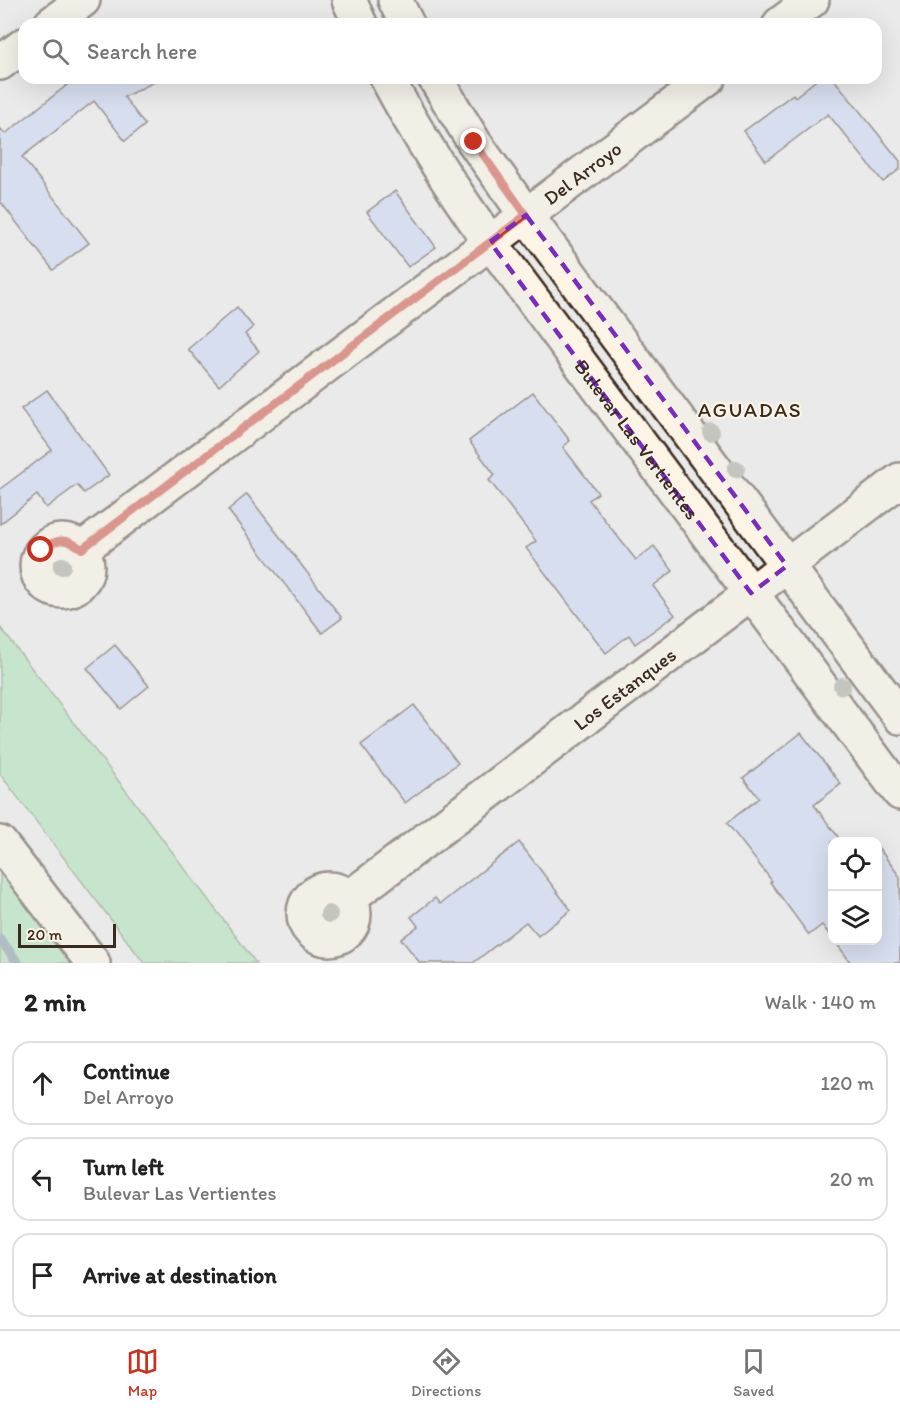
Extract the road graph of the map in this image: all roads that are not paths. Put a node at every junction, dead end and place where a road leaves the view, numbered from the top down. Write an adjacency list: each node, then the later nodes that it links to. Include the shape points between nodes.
1 (83, 0): 5 (street)
2 (349, 0): 6 (street)
3 (395, 0): 7 (street)
4 (812, 0): 8 (street)
5 (59, 18)
6 (357, 18)
7 (404, 18)
8 (788, 18)
9 (18, 50): 10 (street)
10 (0, 63)
11 (390, 84): 15 (street, Bulevar Las Vertientes, via 447,182)
12 (439, 84): 14 (street)
13 (701, 84): 14 (street, Del Arroyo)
14 (526, 215): 15 (street, Del Arroyo); 18 (street)
15 (490, 242): 17 (street, Del Arroyo); 19 (street, Bulevar Las Vertientes)
16 (900, 480): 18 (street, Los Estanques)
17 (82, 549)
18 (787, 566): 19 (street, Los Estanques); 20 (street)
19 (751, 593): 21 (street, Bulevar Las Vertientes); 23 (street, Los Estanques)
20 (900, 717)
21 (900, 793)
22 (0, 843): 24 (street)
23 (349, 898)
24 (93, 963)

